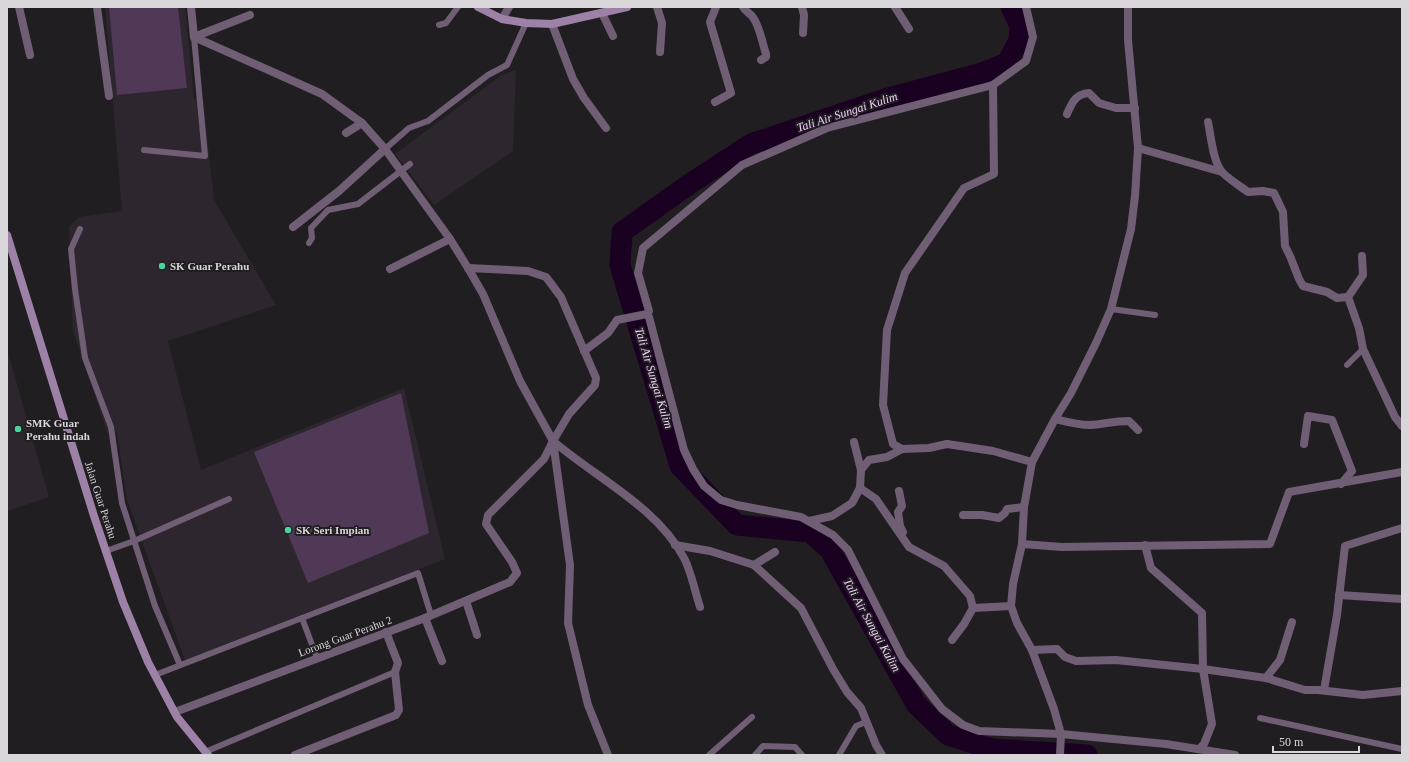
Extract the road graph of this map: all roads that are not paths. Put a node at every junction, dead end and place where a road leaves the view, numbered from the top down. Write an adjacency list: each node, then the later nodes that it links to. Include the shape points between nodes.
1 (18, 7): 26 (street)
2 (97, 7): 29 (street)
3 (191, 7): 24 (street)
4 (458, 7): 20 (lane, via 446,23)
5 (478, 7): 17 (street)
6 (508, 7): 17 (street)
7 (627, 7): 15 (street)
8 (657, 7): 25 (street, via 662,23)
9 (716, 7): 30 (street, via 710,22 730,94)
10 (743, 7): 27 (street, via 757,26 766,54)
11 (802, 7): 22 (street)
12 (895, 7): 21 (street)
13 (1026, 7): 28 (street, via 1033,37 1026,61)
14 (1128, 7): 31 (street, via 1128,40)
15 (602, 13): 19 (street); 23 (street)
16 (250, 15): 24 (street)
17 (502, 18): 18 (street)
18 (526, 24): 19 (street); 38 (lane, via 506,65 488,75 428,121 409,128)
19 (552, 24): 35 (street, via 573,79)
20 (439, 25)
21 (909, 29)
22 (803, 33)
23 (613, 36)
24 (194, 37): 34 (street, via 322,94); 39 (lane, via 205,156)
25 (660, 52)
26 (30, 55)
27 (761, 60)
28 (994, 86): 53 (street, via 827,128 742,165 643,248 638,273 649,311); 65 (street, via 994,174 964,188 942,218 905,273 887,330 883,404 893,444)
29 (108, 96)
30 (715, 102)
31 (1135, 108): 32 (street, via 1116,108 1099,103 1089,94 1081,94 1072,103); 37 (street)
32 (1067, 114)
33 (1208, 122): 42 (street, via 1211,146)
34 (362, 123): 36 (street); 38 (street)
35 (606, 128)
36 (346, 133)
37 (1138, 148): 42 (street); 52 (street, via 1131,229)
38 (385, 149): 41 (street); 43 (street, via 339,191)
39 (144, 150)
40 (410, 164): 41 (lane)
41 (401, 172): 46 (street); 47 (lane, via 358,204 328,210 311,228 312,238)
42 (1222, 172): 51 (street, via 1248,192 1274,193 1283,212 1285,246 1303,286 1327,292 1337,298)
43 (293, 227)
44 (80, 229): 77 (lane, via 72,249 85,358 111,428 122,503)
45 (7, 235): 82 (street, Jalan Guar Perahu)
46 (450, 239): 49 (street); 50 (street)
47 (309, 243)
48 (1362, 256): 51 (street, via 1363,275)
49 (468, 268): 56 (street, via 528,271 546,277 561,297); 62 (street, via 483,294 520,381)
50 (390, 270)
51 (1348, 297): 55 (street)
52 (1111, 309): 54 (lane); 59 (street)
53 (644, 314): 56 (street, via 617,320 608,333); 75 (street, via 651,324 684,450 692,469 704,486 721,500 801,517)
54 (1155, 315)
55 (1363, 349): 57 (lane); 58 (street)
56 (584, 351): 62 (street, via 596,378 595,386 569,414)
57 (1347, 365)
58 (1399, 417): 60 (street)
59 (1056, 419): 61 (street, via 1090,425 1129,421); 66 (street)
60 (1402, 426)
61 (1138, 430)
62 (553, 441): 79 (street, via 656,520); 87 (street, Lorong Guar Perahu 2, via 544,459 488,515 486,524 517,573 510,582); 116 (street, via 570,565 568,623 588,705)
63 (854, 442): 67 (street)
64 (1304, 444): 69 (street, via 1308,416 1332,420 1352,471)
65 (902, 449): 66 (street, via 954,444); 67 (street, via 888,457 869,460)
66 (1032, 462): 73 (street)
67 (861, 470): 70 (street)
68 (1402, 472): 69 (street)
69 (1341, 484): 80 (street, via 1289,492 1270,544)
70 (860, 488): 75 (street, via 852,503 832,516); 81 (street, via 876,499)
71 (899, 491): 81 (street, via 902,506 898,512 900,526)
72 (229, 499): 77 (lane)
73 (1024, 507): 74 (street, via 1007,509 999,518); 78 (street)
74 (963, 515)
75 (809, 521): 111 (street, via 833,535 848,550 903,659 942,709 962,725 979,731)
76 (1402, 528): 85 (street, via 1345,546)
77 (134, 541): 82 (lane); 100 (lane, via 155,606)
78 (1022, 544): 80 (street, via 1062,547); 88 (street)
79 (675, 545): 84 (street, via 710,551); 89 (street, via 684,558)
80 (1145, 545): 101 (street, via 1152,568 1202,613)
81 (909, 547): 90 (street, via 944,566 970,596)
82 (106, 551): 103 (street, Jalan Guar Perahu, via 122,602)
83 (775, 552): 84 (street)
84 (754, 566): 110 (street, via 801,608 833,669 847,692 861,708)
85 (1339, 596): 86 (street); 105 (street)
86 (1402, 599)
87 (466, 601): 91 (street, Lorong Guar Perahu 2); 95 (street)
88 (1011, 606): 90 (street); 97 (street)
89 (700, 607)
90 (973, 608): 96 (street)
91 (428, 617): 92 (lane, via 418,573); 94 (street, Lorong Guar Perahu 2); 99 (street)
92 (302, 618): 98 (lane); 100 (lane)
93 (1292, 622): 104 (street, via 1280,660)
94 (386, 632): 98 (street, Lorong Guar Perahu 2); 102 (street, via 398,663)
95 (477, 635)
96 (952, 640)
97 (1032, 650): 101 (street, via 1057,649 1065,657 1076,661 1116,660); 111 (street)
98 (317, 658): 107 (street, Lorong Guar Perahu 2)
99 (442, 661)
100 (180, 666): 103 (lane)
101 (1203, 669): 104 (street); 112 (street, via 1212,724 1204,744)
102 (396, 672): 114 (lane); 115 (street, via 399,710 396,714)
103 (155, 675): 107 (street, Jalan Guar Perahu)
104 (1266, 678): 105 (street, via 1305,690)
105 (1324, 690): 106 (street, via 1363,695)
106 (1402, 691)
107 (174, 712): 114 (street, Jalan Guar Perahu)
108 (752, 717): 117 (lane)
109 (1260, 718): 113 (lane)
110 (866, 722): 120 (lane, via 856,726); 121 (street)
111 (1060, 736): 112 (street); 122 (street)
112 (1199, 749): 123 (street)
113 (1402, 749)
114 (206, 753)
115 (295, 755)
116 (608, 755)
117 (709, 755)
118 (755, 755): 119 (lane, via 763,746 795,747)
119 (802, 755)
120 (839, 755)
121 (882, 755)
122 (1060, 755)
123 (1235, 755)

